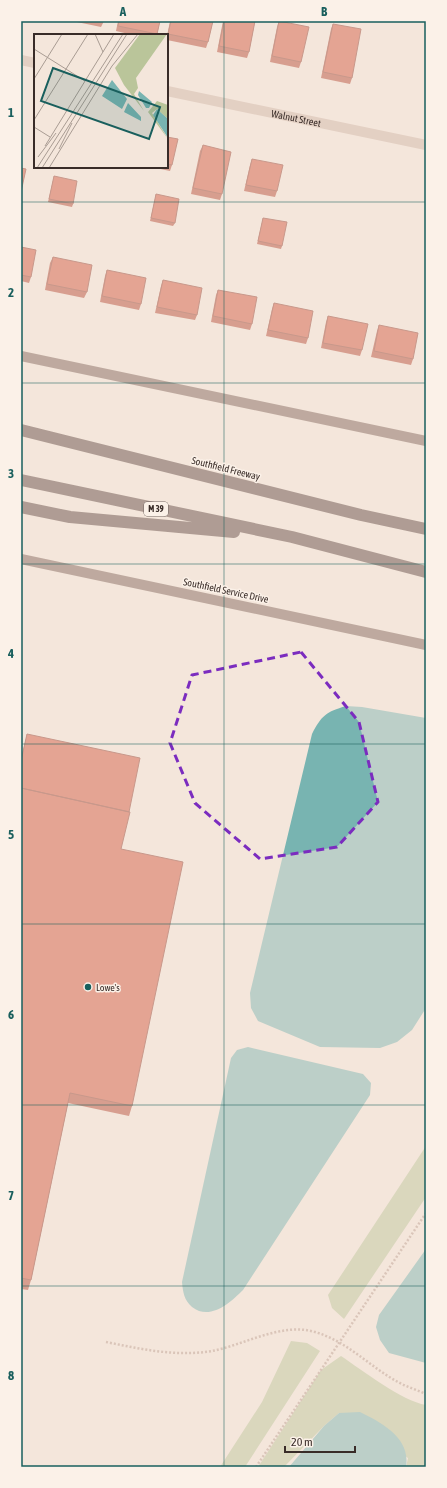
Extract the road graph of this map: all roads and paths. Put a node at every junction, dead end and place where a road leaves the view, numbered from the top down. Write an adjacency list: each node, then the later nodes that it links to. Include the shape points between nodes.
1 (21, 60): 2 (street)
2 (34, 63)
3 (168, 91): 4 (street, Walnut Street)
4 (426, 146)
5 (21, 356): 7 (main road)
6 (21, 430): 10 (highway, Southfield Freeway)
7 (426, 441)
8 (21, 480): 11 (highway, M 39)
9 (21, 507): 11 (highway, via 70,517)
10 (426, 529)
11 (292, 537): 13 (highway, M 39)
12 (21, 559): 14 (main road, Southfield Service Drive)
13 (426, 572)
14 (426, 645)
15 (426, 1213): 17 (path)
16 (106, 1342): 17 (path, via 147,1351 212,1351 286,1330 314,1332)
17 (340, 1342): 18 (path, via 398,1382); 19 (path)
18 (426, 1394)
19 (256, 1467)

